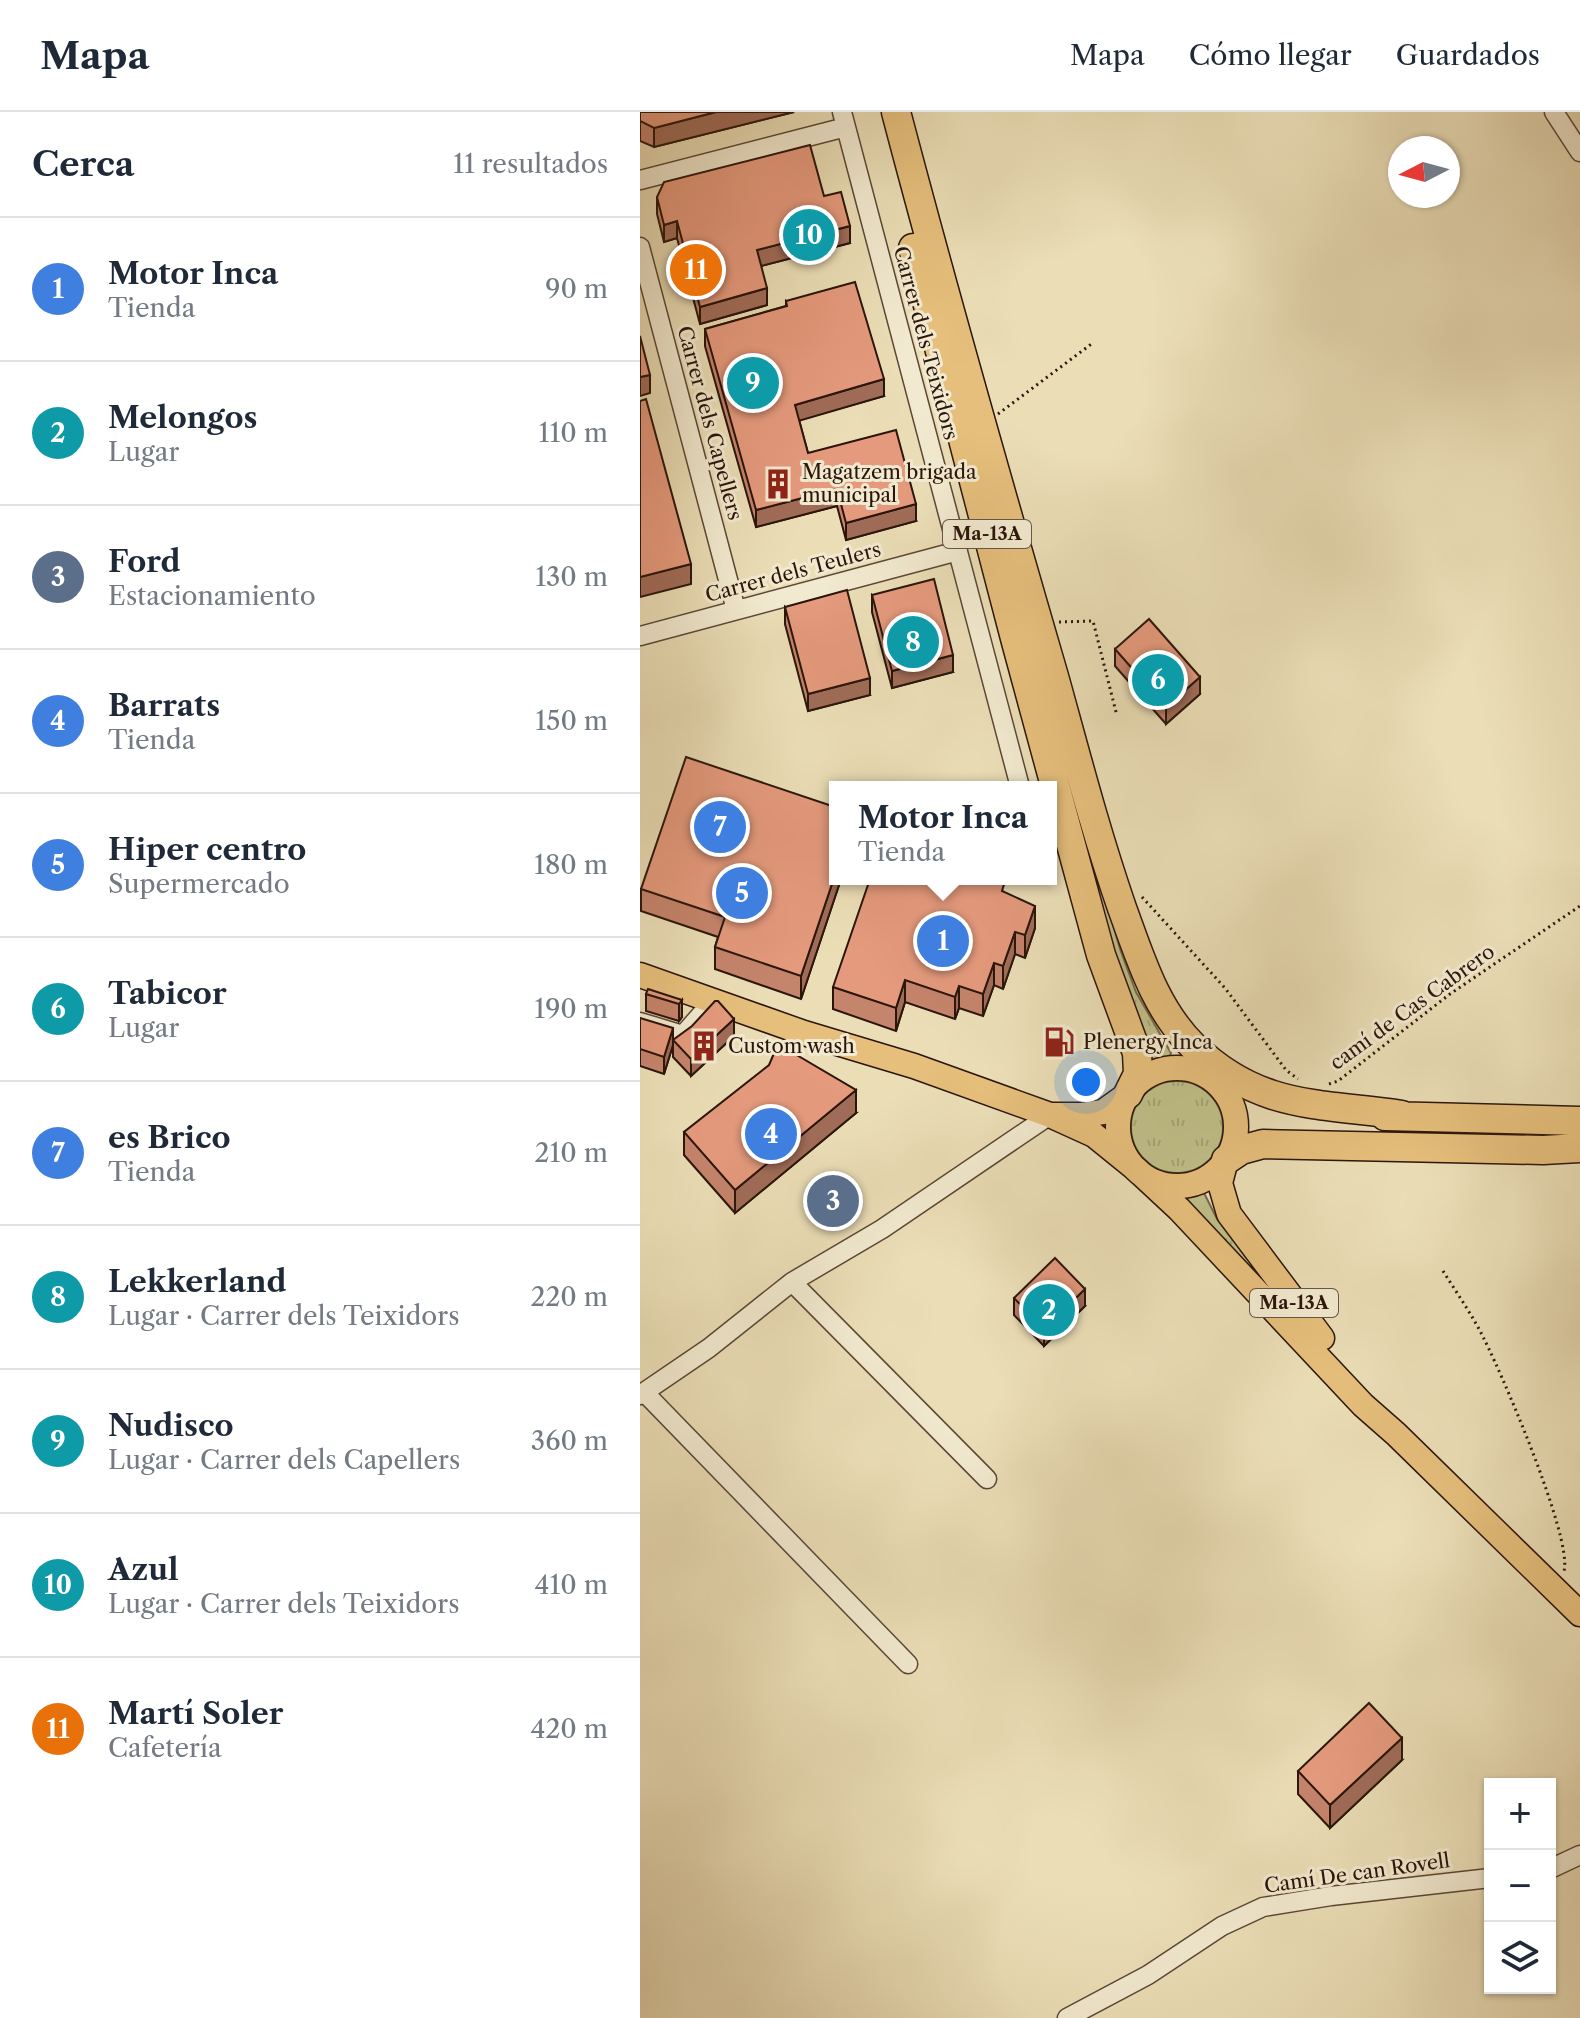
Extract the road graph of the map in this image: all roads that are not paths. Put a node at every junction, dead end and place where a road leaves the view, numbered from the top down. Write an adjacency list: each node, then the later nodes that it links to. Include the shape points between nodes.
1 (878, 112): 12 (highway, Ma-13A)
2 (896, 112): 14 (highway, Ma-13A)
3 (1554, 112): 5 (street)
4 (844, 119): 6 (street); 8 (street, Carrer dels Teixidors)
5 (1580, 152)
6 (640, 180)
7 (640, 247): 9 (street, Carrer dels Capellers)
8 (958, 551): 9 (street, Carrer dels Teulers); 11 (street, Carrer dels Teixidors)
9 (736, 610): 10 (street, Carrer dels Teulers)
10 (640, 636)
11 (1016, 781)
12 (1050, 781)
13 (1057, 806): 19 (highway, Ma-13A, via 1101,955 1137,1053 1138,1074)
14 (1111, 876): 18 (main road, Ma-13A, via 1142,991 1168,1035); 21 (highway, via 1156,997 1175,1026 1215,1065 1291,1102)
15 (640, 975): 16 (main road)
16 (713, 1001): 17 (street, via 683,1035); 20 (main road)
17 (640, 1022)
18 (1214, 1082): 19 (main road, via 1185,1068 1168,1068 1145,1077); 21 (highway, via 1247,1102 1289,1113); 26 (main road, Ma-13A, via 1230,1101 1236,1126)
19 (1128, 1094): 20 (main road, via 1103,1112); 27 (main road, Ma-13A, via 1118,1132)
20 (1050, 1115): 27 (main road, via 1094,1135); 28 (street, via 882,1229); 30 (main road, via 1231,1278 1337,1388)
21 (1402, 1115): 22 (highway)
22 (1580, 1119)
23 (1580, 1148): 24 (highway)
24 (1543, 1150): 25 (highway); 26 (highway, via 1263,1144)
25 (1580, 1155)
26 (1226, 1160): 27 (main road, via 1209,1177 1185,1185 1159,1183); 31 (main road, Ma-13A, via 1220,1183 1229,1214)
27 (1136, 1169): 30 (main road, Ma-13A)
28 (792, 1282): 29 (street); 32 (street)
29 (642, 1394): 34 (street)
30 (1363, 1405): 31 (main road, Ma-13A)
31 (1396, 1434): 33 (main road, Ma-13A)
32 (987, 1479)
33 (1580, 1614)
34 (908, 1664)
35 (1580, 1855): 36 (street)
36 (1556, 1866)
37 (1484, 1879): 38 (street, Camí De can Rovell, via 1263,1907)
38 (1067, 2018)

